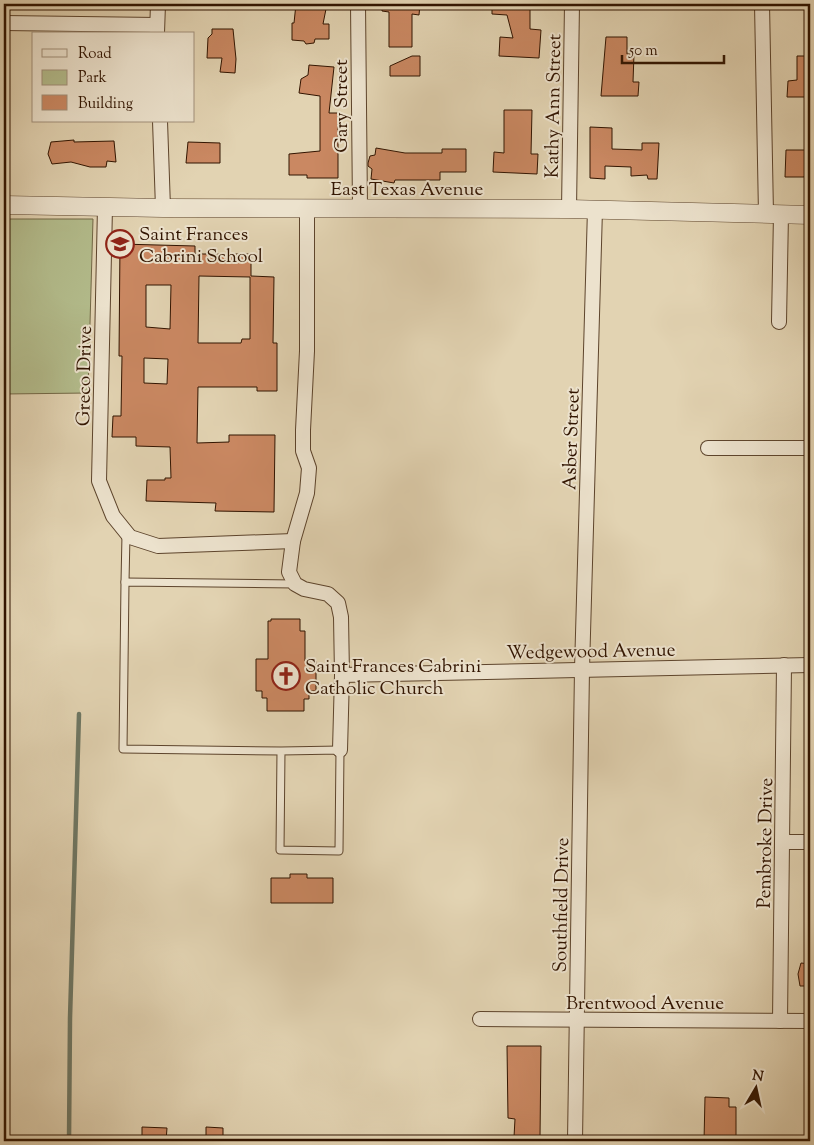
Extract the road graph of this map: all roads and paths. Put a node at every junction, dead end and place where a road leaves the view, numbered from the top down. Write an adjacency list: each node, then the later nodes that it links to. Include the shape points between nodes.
1 (158, 4): 6 (street)
2 (358, 4): 12 (street, Gary Street)
3 (572, 4): 13 (street, Kathy Ann Street)
4 (762, 4): 15 (street)
5 (4, 23): 6 (street)
6 (157, 29)
7 (160, 122): 10 (street)
8 (4, 206): 9 (street, East Texas Avenue)
9 (105, 207): 10 (street, East Texas Avenue); 20 (street, Greco Drive, via 99,481 113,516)
10 (163, 208): 11 (street, East Texas Avenue)
11 (307, 209): 12 (street, East Texas Avenue); 21 (street, via 308,342 303,451 309,468 307,494)
12 (360, 209): 13 (street, East Texas Avenue)
13 (570, 209): 14 (street, East Texas Avenue)
14 (595, 209): 15 (street, East Texas Avenue); 26 (street, Asber Street)
15 (773, 214): 16 (street, East Texas Avenue); 17 (street)
16 (810, 215)
17 (779, 322)
18 (708, 448): 19 (street)
19 (810, 448)
20 (128, 534): 21 (street, via 158,546); 22 (lane)
21 (294, 541): 23 (street, via 289,572)
22 (125, 582): 23 (lane); 29 (lane, via 123,749)
23 (295, 584): 27 (street, via 328,594 338,603)
24 (810, 664): 25 (street, Wedgewood Avenue)
25 (784, 665): 26 (street, Wedgewood Avenue); 30 (street, Pembroke Drive)
26 (582, 669): 27 (street, Wedgewood Avenue); 33 (street, Southfield Drive)
27 (342, 675): 28 (street)
28 (340, 750): 29 (lane); 29 (lane, via 339,851 280,850)
29 (282, 751)
30 (782, 842): 31 (street); 34 (street, Pembroke Drive)
31 (810, 842)
32 (480, 1019): 33 (street, Brentwood Avenue)
33 (577, 1020): 34 (street, Brentwood Avenue); 36 (street, Southfield Drive)
34 (780, 1021): 35 (street, Brentwood Avenue)
35 (810, 1021)
36 (574, 1141)

